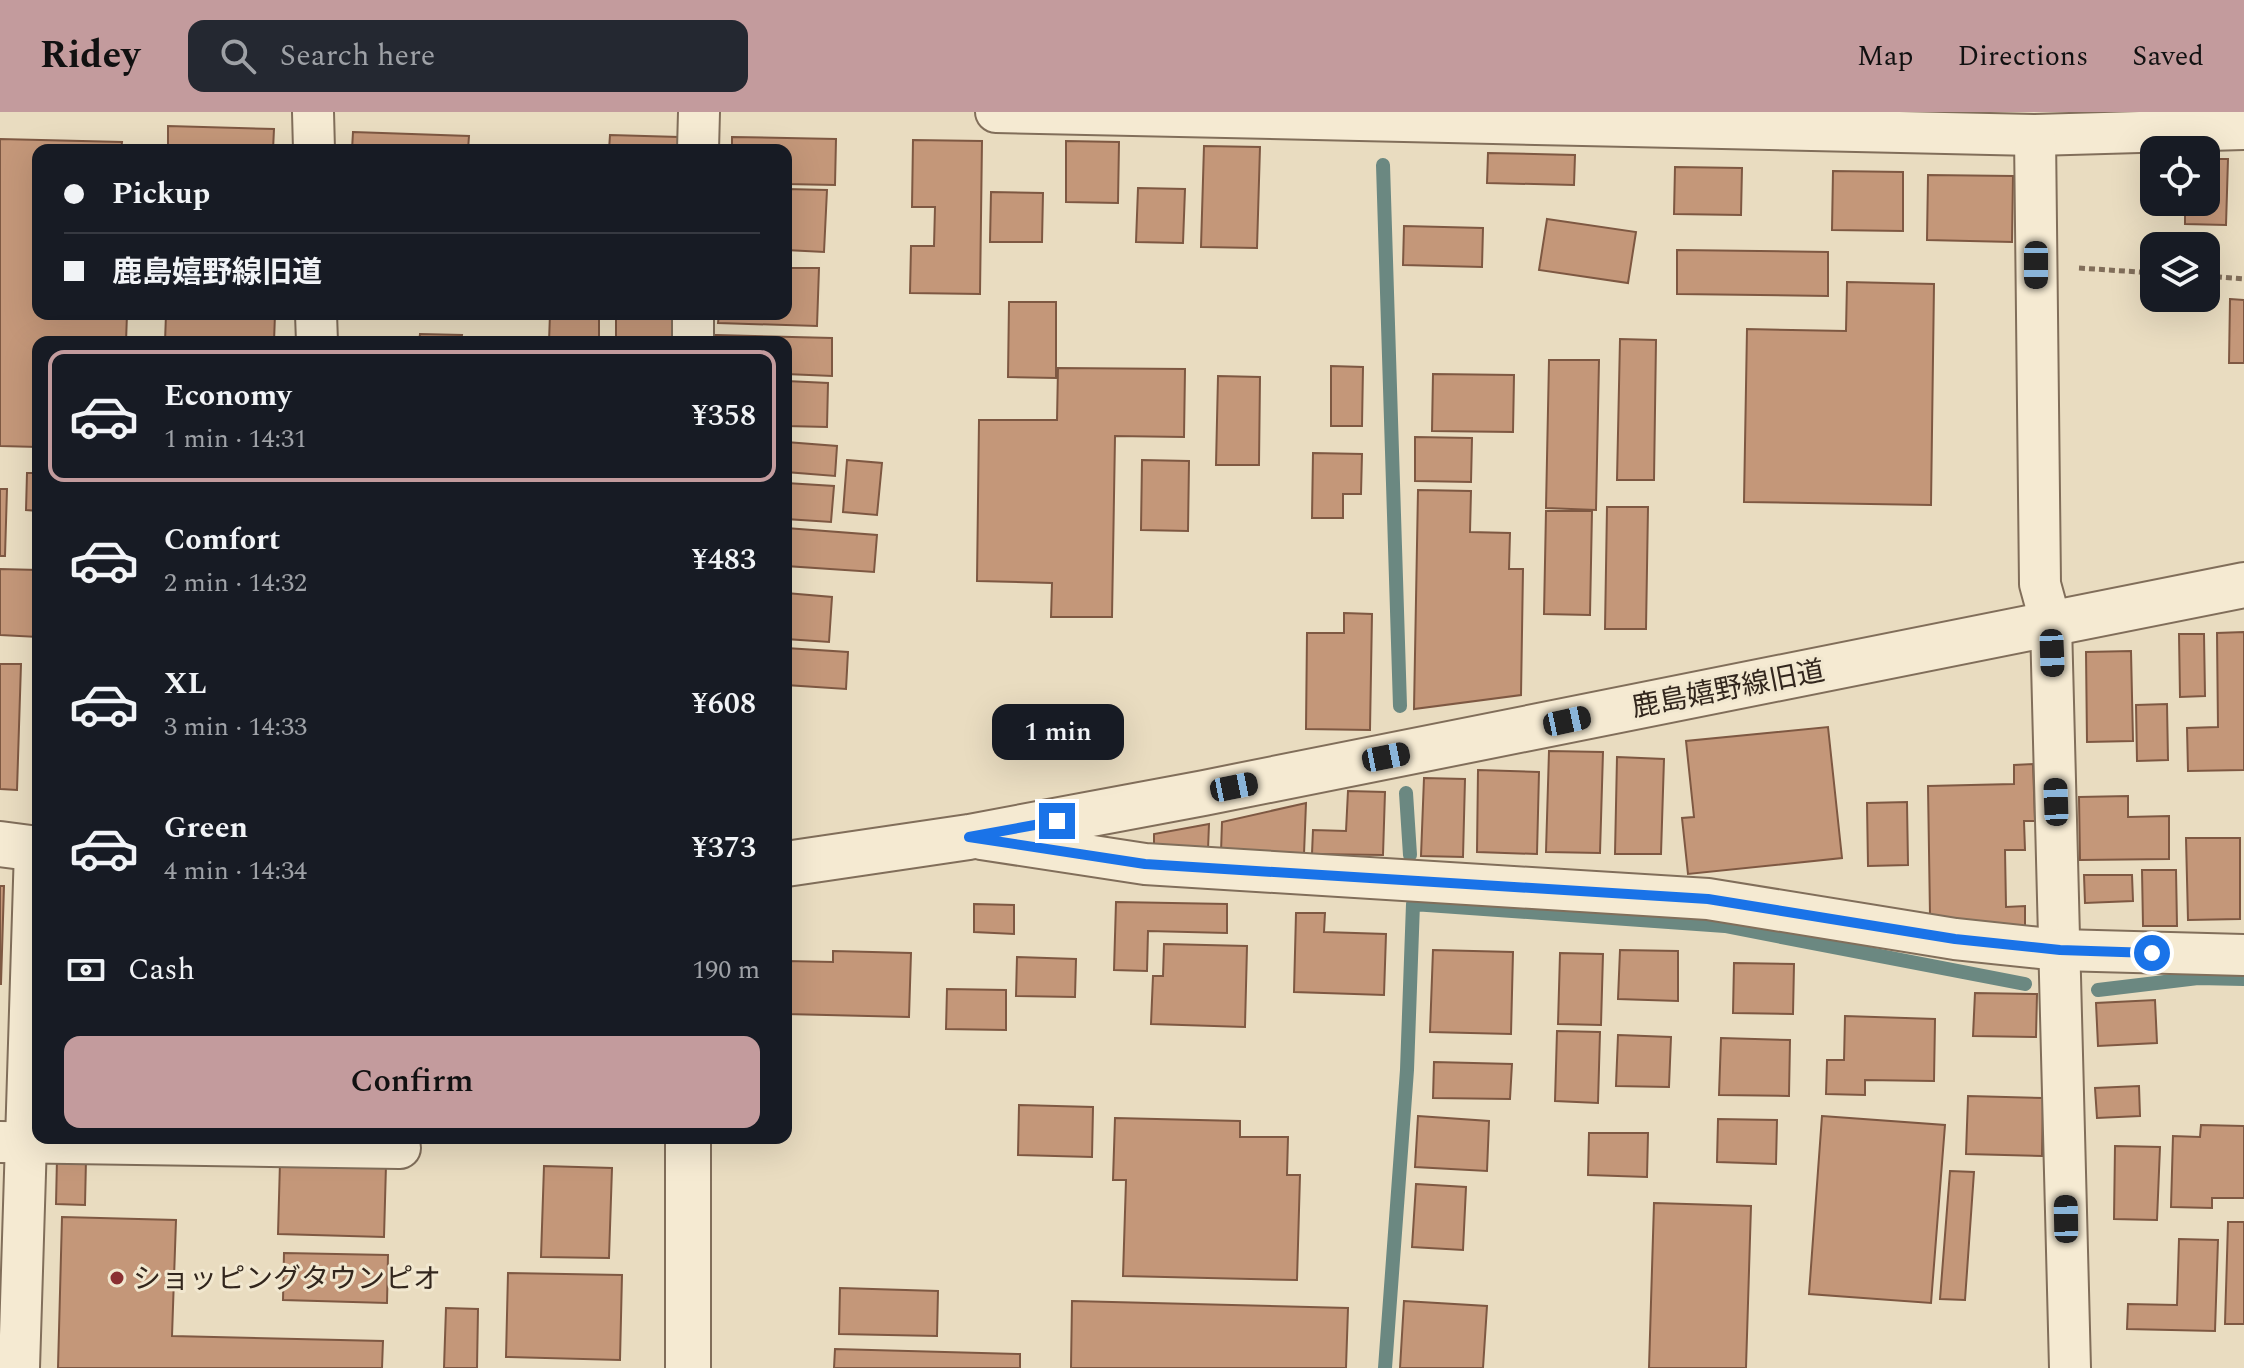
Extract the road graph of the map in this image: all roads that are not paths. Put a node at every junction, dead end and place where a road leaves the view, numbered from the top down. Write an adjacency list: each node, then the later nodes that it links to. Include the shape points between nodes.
1 (313, 112): 7 (street)
2 (699, 112): 8 (street)
3 (996, 112): 4 (street)
4 (1596, 119): 6 (street)
5 (2244, 129): 6 (street)
6 (2035, 135): 10 (street, via 2040,584)
7 (314, 144)
8 (698, 144)
9 (2244, 585): 10 (street, 鹿島嬉野線旧道)
10 (2051, 624): 11 (street, 鹿島嬉野線旧道); 14 (street)
11 (969, 837): 13 (street, 鹿島嬉野線旧道); 14 (street, via 1145,864 1708,899 1955,939)
12 (24, 847): 16 (street)
13 (792, 863)
14 (2060, 950): 15 (street); 22 (street)
15 (2244, 955)
16 (13, 1142): 20 (street)
17 (142, 1144): 19 (street)
18 (688, 1144): 21 (street)
19 (400, 1148)
20 (19, 1368)
21 (688, 1368)
22 (2070, 1368)

